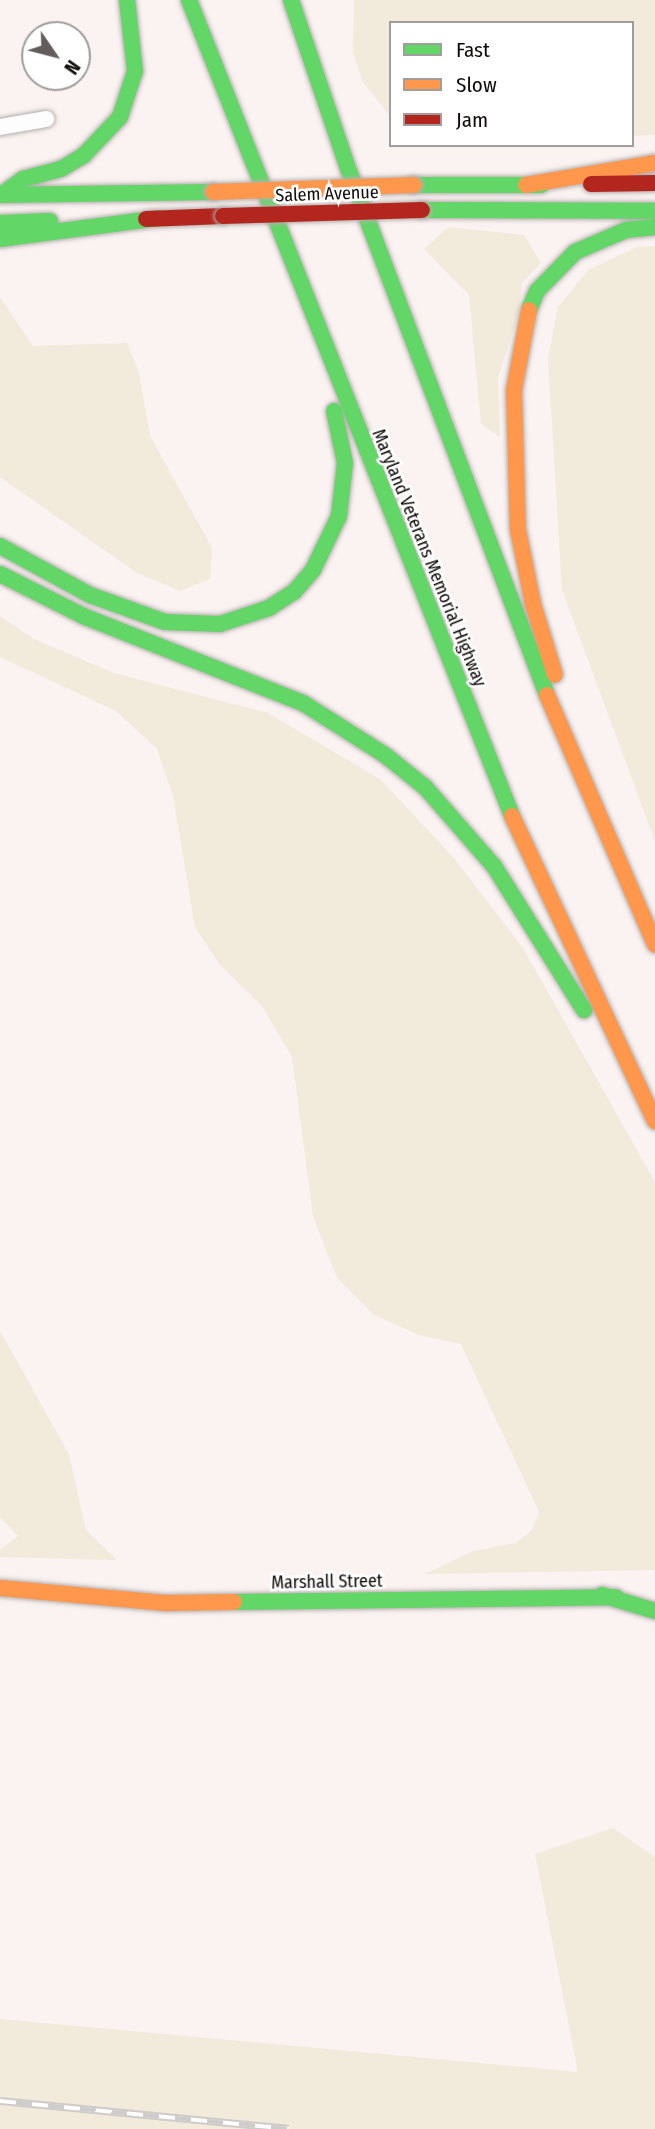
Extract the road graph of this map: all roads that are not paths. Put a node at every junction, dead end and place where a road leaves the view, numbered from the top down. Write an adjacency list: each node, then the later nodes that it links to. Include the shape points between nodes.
1 (127, 0): 11 (main road, via 135,71 120,117 84,155 61,169 23,179)
2 (190, 0): 17 (main road, Maryland Veterans Memorial Highway)
3 (291, 0): 8 (main road)
4 (314, 13): 8 (main road)
5 (46, 119): 6 (street)
6 (0, 127)
7 (655, 163): 10 (main road)
8 (349, 171): 20 (main road, via 517,625)
9 (655, 183): 10 (main road, Salem Avenue)
10 (526, 185): 11 (main road, Salem Avenue, bridge)
11 (0, 195)
12 (655, 211): 13 (main road, Salem Avenue, bridge, via 422,210)
13 (159, 218): 14 (main road, Salem Avenue); 16 (main road)
14 (0, 223)
15 (655, 227): 20 (main road, via 598,240 555,269 537,291 526,317 514,390 518,530 533,604)
16 (0, 239)
17 (284, 244): 18 (main road, via 345,463 345,490 331,536 313,570 294,592 269,608 220,624 165,622 90,595); 22 (main road, Maryland Veterans Memorial Highway, via 531,861)
18 (0, 546)
19 (0, 574): 22 (main road, via 83,616 303,703 425,787 494,866)
20 (604, 835): 21 (main road)
21 (655, 945)
22 (655, 1124)
23 (0, 1588): 24 (main road, Marshall Street, via 165,1603)
24 (602, 1595): 25 (main road, Marshall Street); 26 (main road)
25 (655, 1600)
26 (655, 1611)

